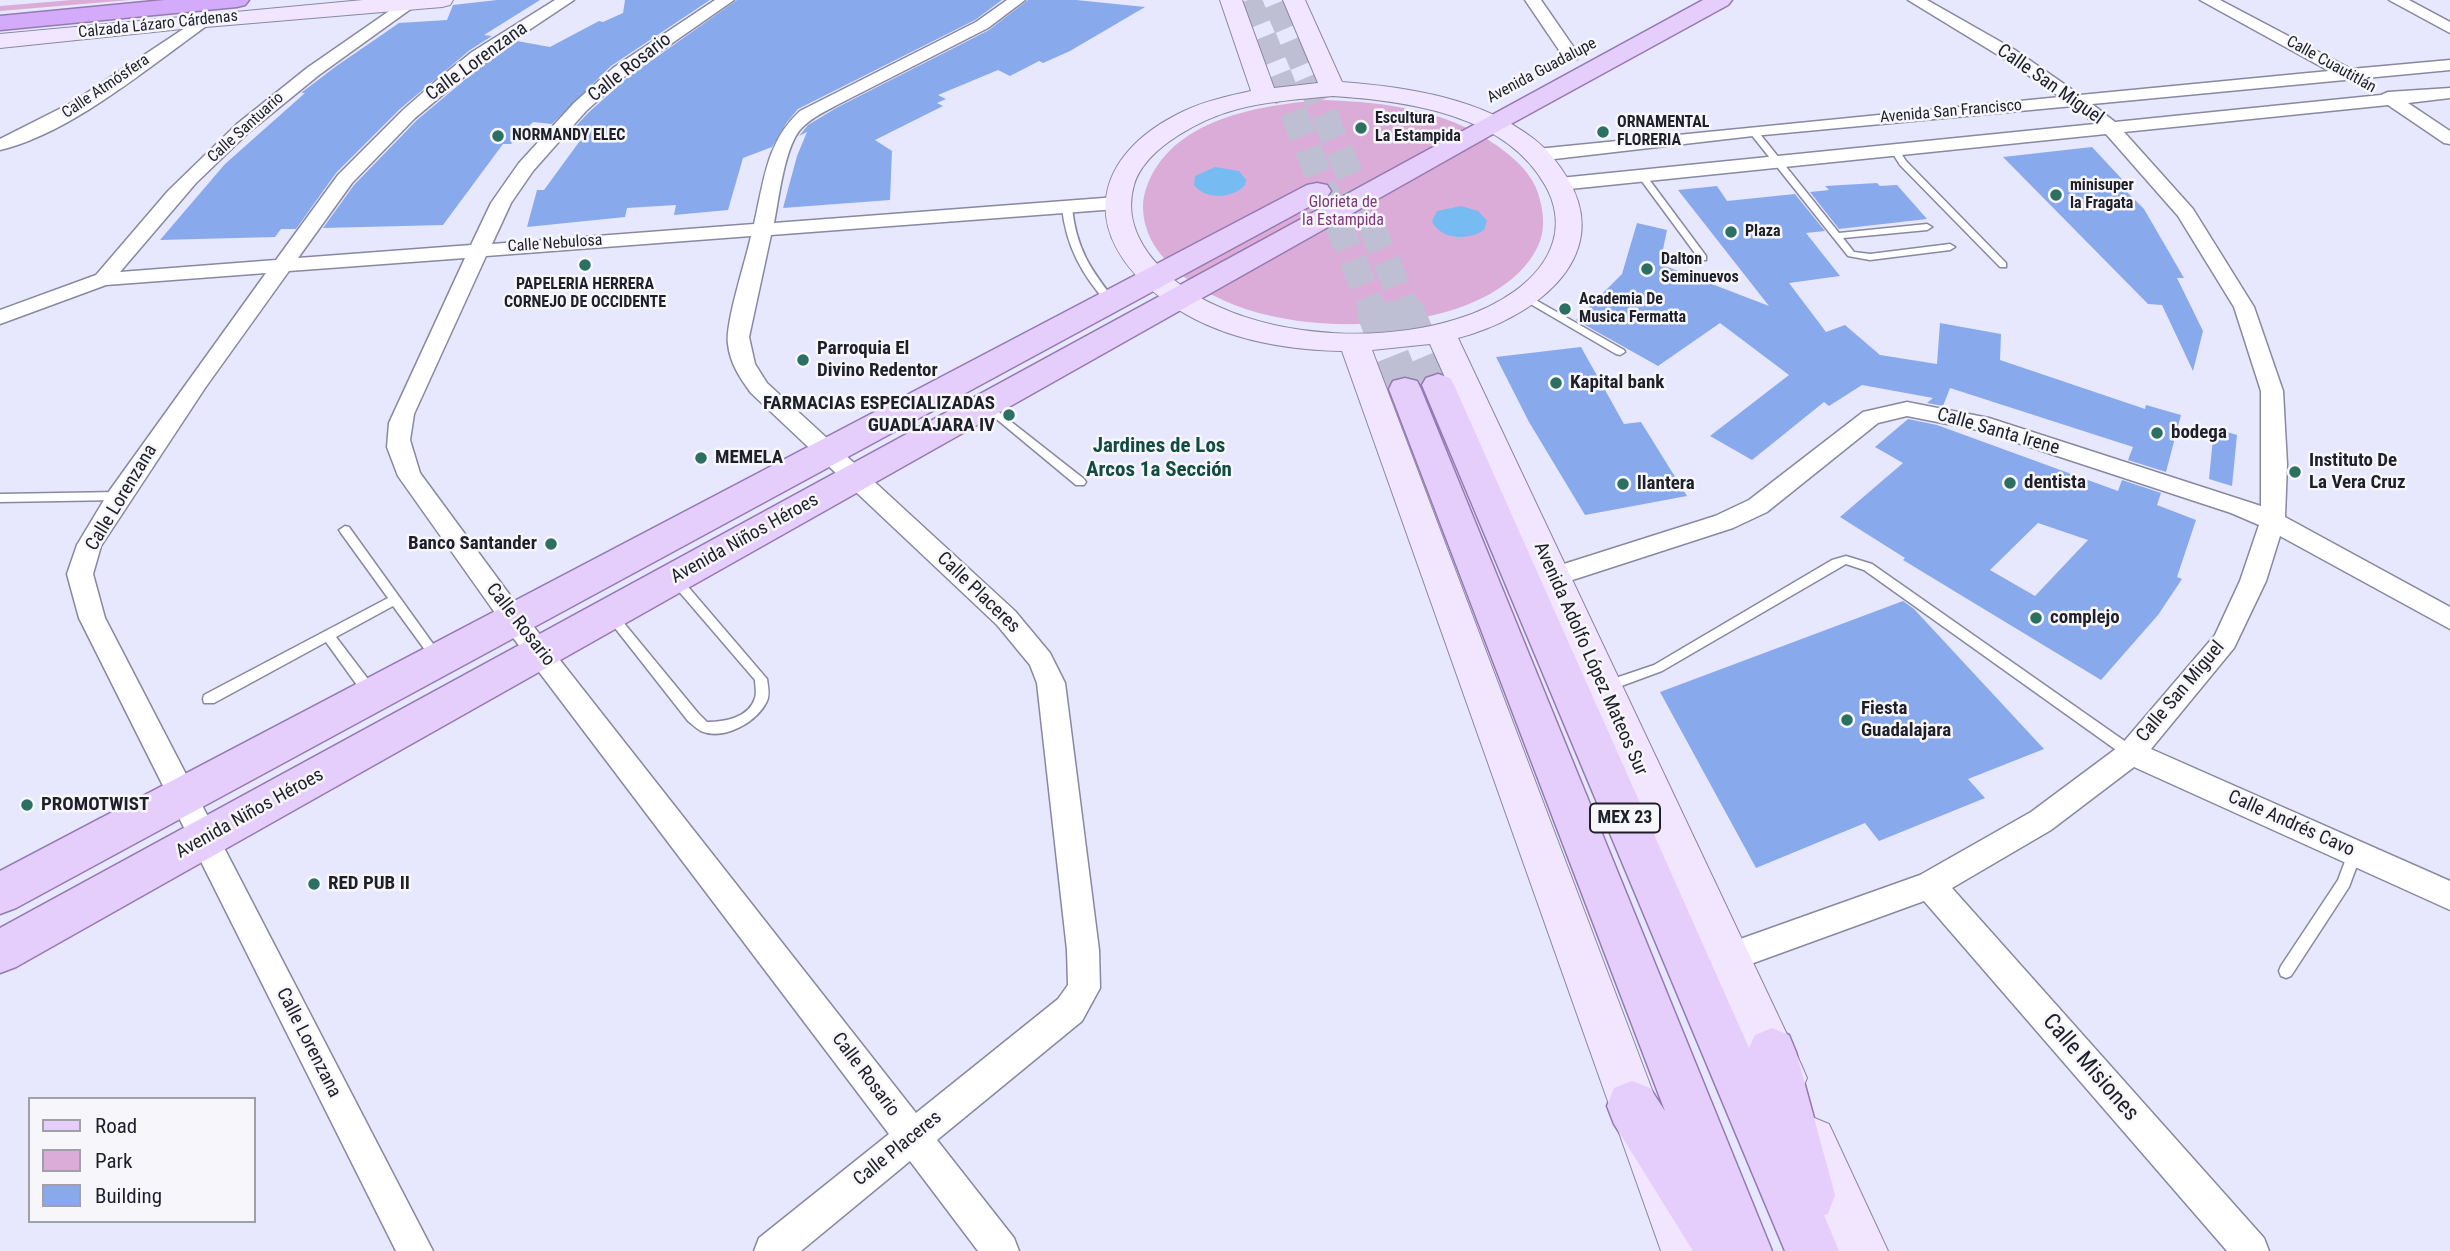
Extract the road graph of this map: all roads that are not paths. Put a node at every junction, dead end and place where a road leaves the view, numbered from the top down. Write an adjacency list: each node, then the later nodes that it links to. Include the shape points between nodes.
1 (27, 0): 17 (highway)
2 (237, 0): 17 (highway, Calzada Lázaro Cárdenas)
3 (442, 0): 15 (main road, Calzada Lázaro Cárdenas)
4 (566, 0): 48 (street, Calle Lorenzana, via 478,57 409,114 345,180)
5 (726, 0): 46 (street, Calle Rosario, via 635,60 580,107 526,167 501,204)
6 (1017, 0): 43 (street, Calle Placeres, via 982,25 806,115 782,145)
7 (1231, 0): 25 (main road)
8 (1294, 0): 23 (main road)
9 (1533, 0): 20 (street)
10 (1672, 0): 20 (main road, Avenida Guadalupe)
11 (1720, 0): 29 (main road, Avenida Guadalupe)
12 (1916, 0): 27 (street, Calle San Miguel)
13 (2208, 0): 22 (street, Calle Cuautitlán)
14 (2398, 0): 19 (street)
15 (411, 3): 16 (main road, Calzada Lázaro Cárdenas); 50 (street, Calle Santuario, via 251,120 191,178)
16 (206, 19): 18 (main road, Calzada Lázaro Cárdenas); 34 (street, Calle Atmósfera, via 57,119)
17 (3, 22): 18 (highway)
18 (181, 22)
19 (2450, 28)
20 (1572, 55): 29 (main road, Avenida Guadalupe)
21 (2450, 65): 22 (street, Avenida San Francisco)
22 (2347, 74): 26 (street, Calle Cuautitlán); 27 (street, Avenida San Francisco)
23 (1334, 89): 25 (main road); 29 (main road, via 1423,99)
24 (2450, 93): 26 (street, Avenida San Francisco)
25 (1264, 95): 40 (main road, via 1175,126 1135,161)
26 (2393, 99): 30 (street, Avenida San Francisco); 32 (street, Calle Cuautitlán)
27 (2076, 100): 28 (street, Avenida San Francisco); 30 (street, Calle San Miguel)
28 (1927, 114): 31 (street, Avenida San Francisco); 33 (street)
29 (1478, 118): 36 (main road); 51 (main road, Avenida Niños Héroes)
30 (2110, 128): 33 (street, Avenida San Francisco); 63 (street, Calle San Miguel, via 2186,213 2244,307 2272,391)
31 (1753, 131): 36 (street, Avenida San Francisco); 37 (lane)
32 (2450, 139)
33 (1954, 143): 35 (street, Avenida San Francisco)
34 (0, 145)
35 (1894, 149): 37 (street, Avenida San Francisco); 49 (lane)
36 (1537, 155): 39 (main road)
37 (1777, 161): 38 (street, Avenida San Francisco); 44 (lane)
38 (1642, 176): 39 (street, Avenida San Francisco); 47 (lane)
39 (1560, 184): 52 (main road, via 1570,227 1565,249 1553,270)
40 (1117, 203): 41 (street, Calle Nebulosa); 51 (main road, via 1124,242 1136,261)
41 (1067, 207): 43 (street, Calle Nebulosa); 53 (lane, via 1076,255)
42 (1927, 227): 44 (lane)
43 (762, 230): 46 (street, Calle Nebulosa); 59 (street, Calle Placeres, via 738,354 759,388)
44 (1835, 236): 45 (lane, via 1845,249 1861,257)
45 (1950, 247)
46 (479, 250): 48 (street, Calle Nebulosa); 70 (street, Calle Rosario, via 407,403 397,429 398,452 410,476)
47 (1703, 258)
48 (285, 264): 50 (street, Calle Nebulosa); 61 (street, Calle Lorenzana)
49 (2003, 265)
50 (103, 279): 54 (street, Calle Nebulosa)
51 (1166, 288): 53 (main road, Avenida Niños Héroes); 56 (main road, via 1239,326 1295,339); 58 (main road, Avenida Niños Héroes)
52 (1525, 298): 55 (main road, via 1478,323); 57 (lane)
53 (1111, 302): 59 (main road, Avenida Niños Héroes)
54 (0, 317)
55 (1441, 334): 56 (main road); 65 (main road, Avenida Adolfo López Mateos Sur)
56 (1355, 344): 88 (main road)
57 (1620, 352)
58 (986, 405): 59 (main road, Avenida Niños Héroes); 60 (lane)
59 (842, 466): 66 (main road, Avenida Niños Héroes); 70 (main road, Avenida Niños Héroes); 89 (street, Calle Placeres, via 1006,618 1041,660 1051,682 1083,950 1084,988 1070,1010)
60 (1080, 482)
61 (119, 496): 62 (lane); 78 (street, Calle Lorenzana, via 89,545 80,574 92,618)
62 (0, 498)
63 (2273, 521): 65 (street, Calle Santa Irene, via 1981,423 1907,409 1871,417 1758,506 1724,522); 69 (street, Calle Santa Irene); 77 (street, Calle San Miguel, via 2253,581 2225,641)
64 (345, 530): 67 (lane)
65 (1554, 577): 74 (main road, Avenida Adolfo López Mateos Sur)
66 (674, 578): 68 (main road, Avenida Niños Héroes); 68 (lane, via 761,679 762,698 751,714 728,727 704,727 693,717)
67 (395, 600): 71 (lane); 73 (lane)
68 (609, 614): 72 (main road, Avenida Niños Héroes)
69 (2450, 619)
70 (514, 620): 72 (street, Calle Rosario); 73 (main road, Avenida Niños Héroes)
71 (328, 636): 75 (lane); 76 (lane)
72 (541, 652): 79 (main road, Avenida Niños Héroes); 89 (street, Calle Rosario)
73 (439, 660): 75 (main road, Avenida Niños Héroes)
74 (1603, 688): 77 (lane, via 1658,668 1846,560 1868,567); 85 (main road, Avenida Adolfo López Mateos Sur)
75 (372, 695): 78 (main road, Avenida Niños Héroes)
76 (209, 699)
77 (2131, 753): 80 (street, Calle Andrés Cavo); 81 (street, Calle San Miguel, via 2041,821)
78 (182, 796): 79 (street, Calle Lorenzana); 82 (main road, Avenida Niños Héroes)
79 (204, 839): 84 (main road, Avenida Niños Héroes); 90 (street, Calle Lorenzana)
80 (2355, 852): 83 (street, Calle Andrés Cavo); 86 (lane, via 2344,883)
81 (1930, 885): 85 (street, Calle San Miguel); 99 (street, Calle Misiones)
82 (0, 894)
83 (2450, 896)
84 (0, 952)
85 (1726, 958): 87 (main road, Avenida Adolfo López Mateos Sur)
86 (2286, 971)
87 (1772, 1052): 97 (main road); 98 (main road, Avenida Adolfo López Mateos Sur)
88 (1632, 1106): 93 (main road); 94 (main road)
89 (913, 1137): 91 (street, Calle Placeres); 92 (street, Calle Rosario)
90 (415, 1251)
91 (772, 1251)
92 (1001, 1251)
93 (1687, 1251)
94 (1724, 1251)
95 (1745, 1251): 96 (main road, Avenida Adolfo López Mateos Sur / MEX 23, via 1422,387)
96 (1812, 1251)
97 (1824, 1251)
98 (1863, 1251)
99 (2251, 1251)

